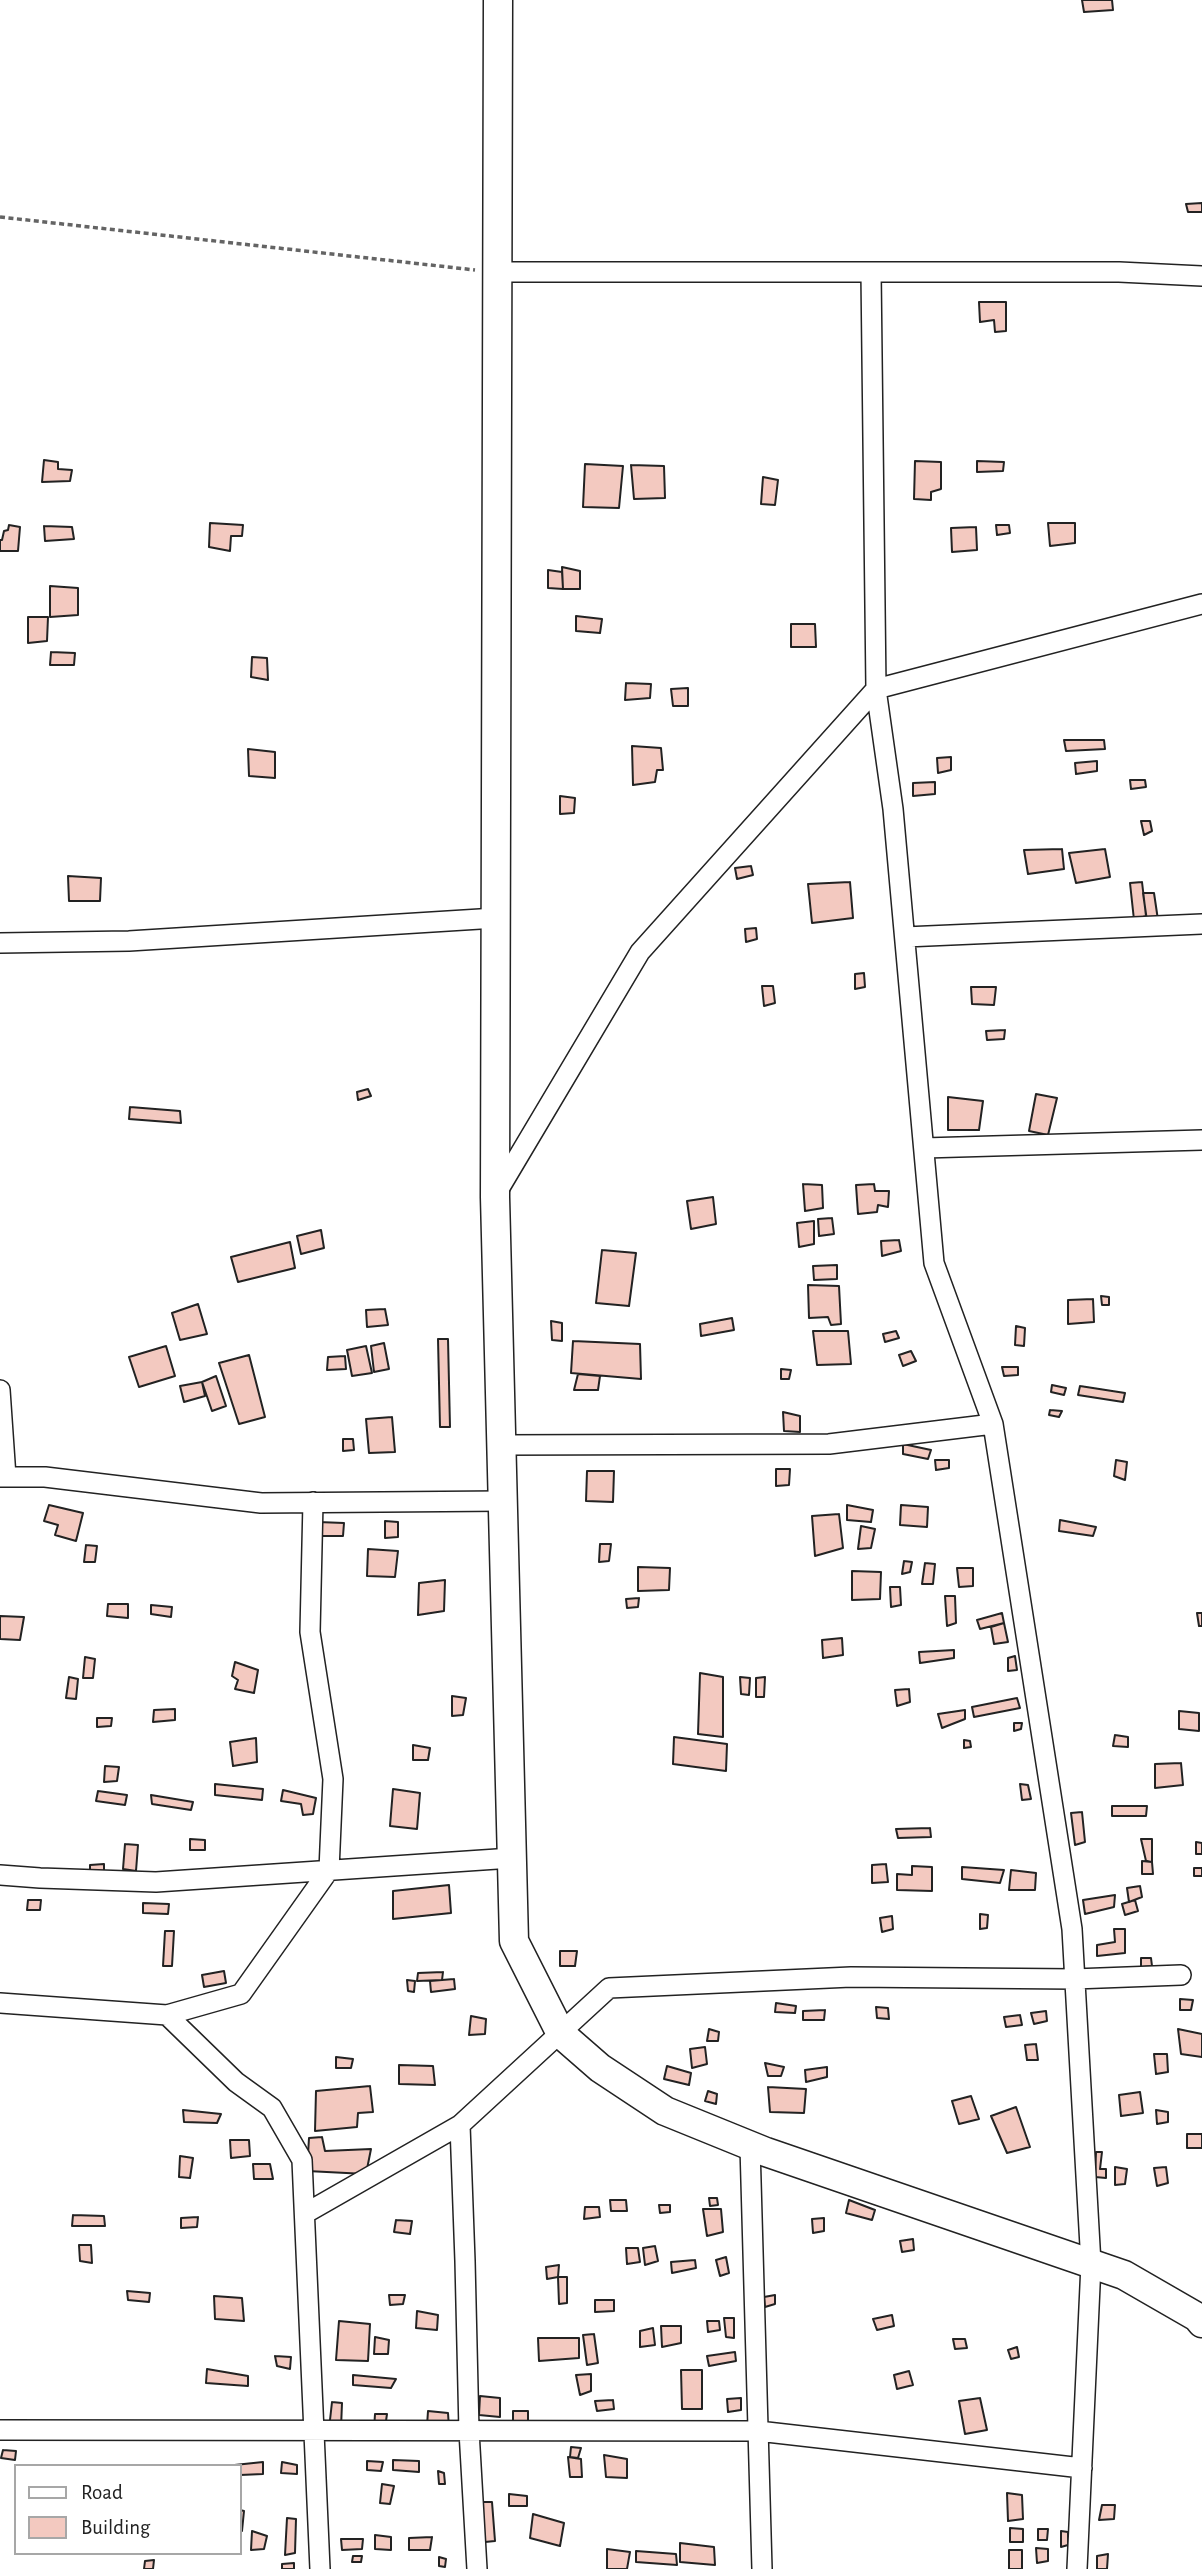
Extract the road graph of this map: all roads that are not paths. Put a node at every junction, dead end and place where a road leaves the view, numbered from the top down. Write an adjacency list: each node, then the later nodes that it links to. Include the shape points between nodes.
1 (498, 0): 2 (main road)
2 (497, 272): 3 (street); 7 (main road)
3 (871, 272): 4 (street, via 1119,271); 6 (street)
4 (1202, 276)
5 (1202, 604): 6 (street)
6 (876, 689): 9 (street); 13 (street, via 640,952)
7 (496, 918): 10 (street, via 129,941); 13 (main road)
8 (1202, 924): 9 (street)
9 (905, 937): 12 (street)
10 (0, 943)
11 (1202, 1140): 12 (street)
12 (924, 1148): 15 (street, via 934,1263)
13 (495, 1197): 16 (main road)
14 (0, 1390): 17 (street)
15 (993, 1424): 16 (street, via 829,1444); 24 (street, via 1072,1929)
16 (501, 1446): 18 (main road)
17 (3, 1477): 19 (street, via 45,1477 261,1503)
18 (503, 1501): 19 (street); 20 (main road)
19 (313, 1502): 21 (street, via 310,1632 333,1779)
20 (512, 1858): 21 (street); 27 (main road, via 514,1941)
21 (329, 1870): 22 (street, via 156,1882); 26 (street, via 241,1994)
22 (0, 1875)
23 (1181, 1975): 24 (street)
24 (1074, 1979): 27 (street, via 851,1977 609,1988); 31 (street)
25 (0, 2003): 26 (street)
26 (167, 2015): 30 (street, via 236,2082 272,2108 302,2161)
27 (561, 2034): 28 (street); 29 (main road, via 600,2068 664,2111)
28 (460, 2125): 30 (street); 35 (street)
29 (750, 2146): 31 (main road); 36 (street)
30 (306, 2213): 34 (street)
31 (1091, 2264): 32 (main road, via 1124,2275); 37 (street)
32 (1202, 2323)
33 (0, 2430): 34 (street)
34 (315, 2430): 35 (street); 38 (street)
35 (468, 2431): 36 (street); 39 (street)
36 (758, 2431): 37 (street); 40 (street)
37 (1082, 2468): 41 (street)
38 (320, 2569)
39 (477, 2569)
40 (762, 2569)
41 (1077, 2569)

